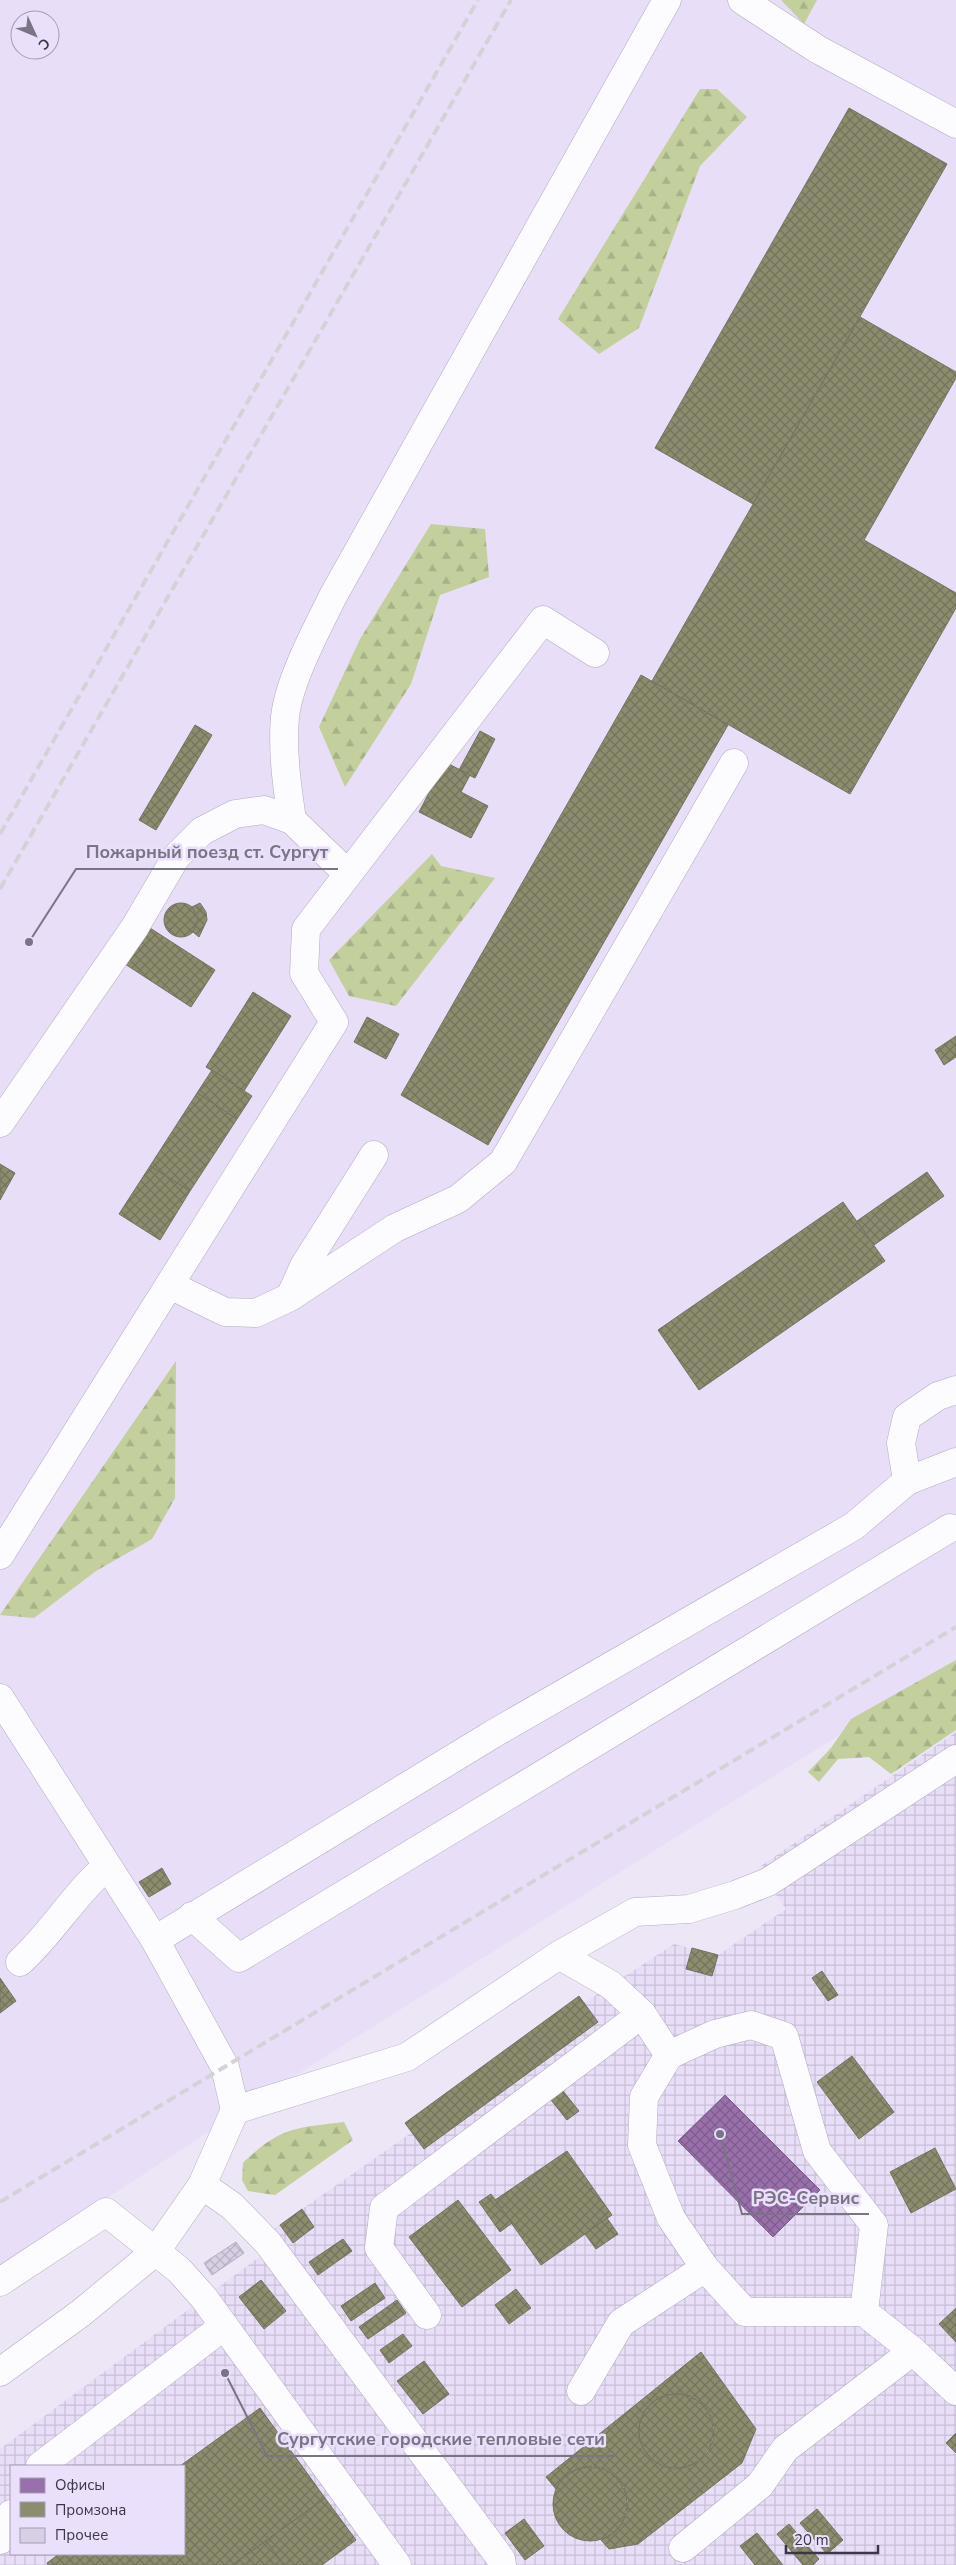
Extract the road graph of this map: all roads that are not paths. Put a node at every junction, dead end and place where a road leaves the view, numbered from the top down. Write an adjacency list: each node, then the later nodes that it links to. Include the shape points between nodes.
1 (667, 0): 6 (street, via 333,596 299,668 285,716 285,777)
2 (742, 0): 3 (street, via 817,49)
3 (956, 124)
4 (595, 653): 7 (street, via 543,620)
5 (734, 764): 11 (street, via 503,1162 458,1199 395,1228)
6 (292, 820): 7 (street); 8 (street, via 264,810 235,814 202,831 176,857 135,927)
7 (348, 874): 10 (street, via 306,930 304,973 334,1022)
8 (0, 1123)
9 (374, 1155): 11 (street, via 304,1266)
10 (170, 1285): 11 (street, via 225,1312 256,1313); 16 (street)
11 (290, 1297)
12 (956, 1390): 14 (street, via 938,1396 907,1417 901,1443)
13 (956, 1462): 14 (street)
14 (907, 1481): 20 (street, via 854,1526 493,1734)
15 (950, 1528): 20 (street, via 239,1958)
16 (0, 1555)
17 (0, 1698): 19 (street)
18 (956, 1759): 22 (street, via 768,1882 689,1908 635,1912)
19 (107, 1866): 21 (street); 23 (street, via 94,1877 37,1947)
20 (192, 1916): 21 (street)
21 (155, 1940): 26 (street, via 225,2067)
22 (559, 1954): 24 (street, via 611,1985); 26 (street, via 406,2057)
23 (20, 1962)
24 (642, 2014): 25 (street); 32 (street, via 384,2208 379,2248)
25 (669, 2055): 29 (street, via 644,2097 642,2145 671,2218); 31 (street, via 715,2034 751,2025 784,2036 817,2151 874,2224)
26 (235, 2110): 27 (street)
27 (202, 2185): 28 (street); 41 (street, via 232,2206 268,2243)
28 (156, 2252): 30 (street, via 106,2212); 33 (street, via 179,2270); 35 (street)
29 (705, 2268): 31 (street, via 745,2312); 36 (street, via 621,2323)
30 (0, 2282)
31 (864, 2312): 34 (street)
32 (427, 2315)
33 (224, 2326): 38 (street); 40 (street)
34 (913, 2351): 37 (street); 39 (street, via 785,2449 760,2485)
35 (0, 2372)
36 (581, 2391)
37 (956, 2391)
38 (41, 2465)
39 (683, 2548)
40 (395, 2564)
41 (502, 2565)

